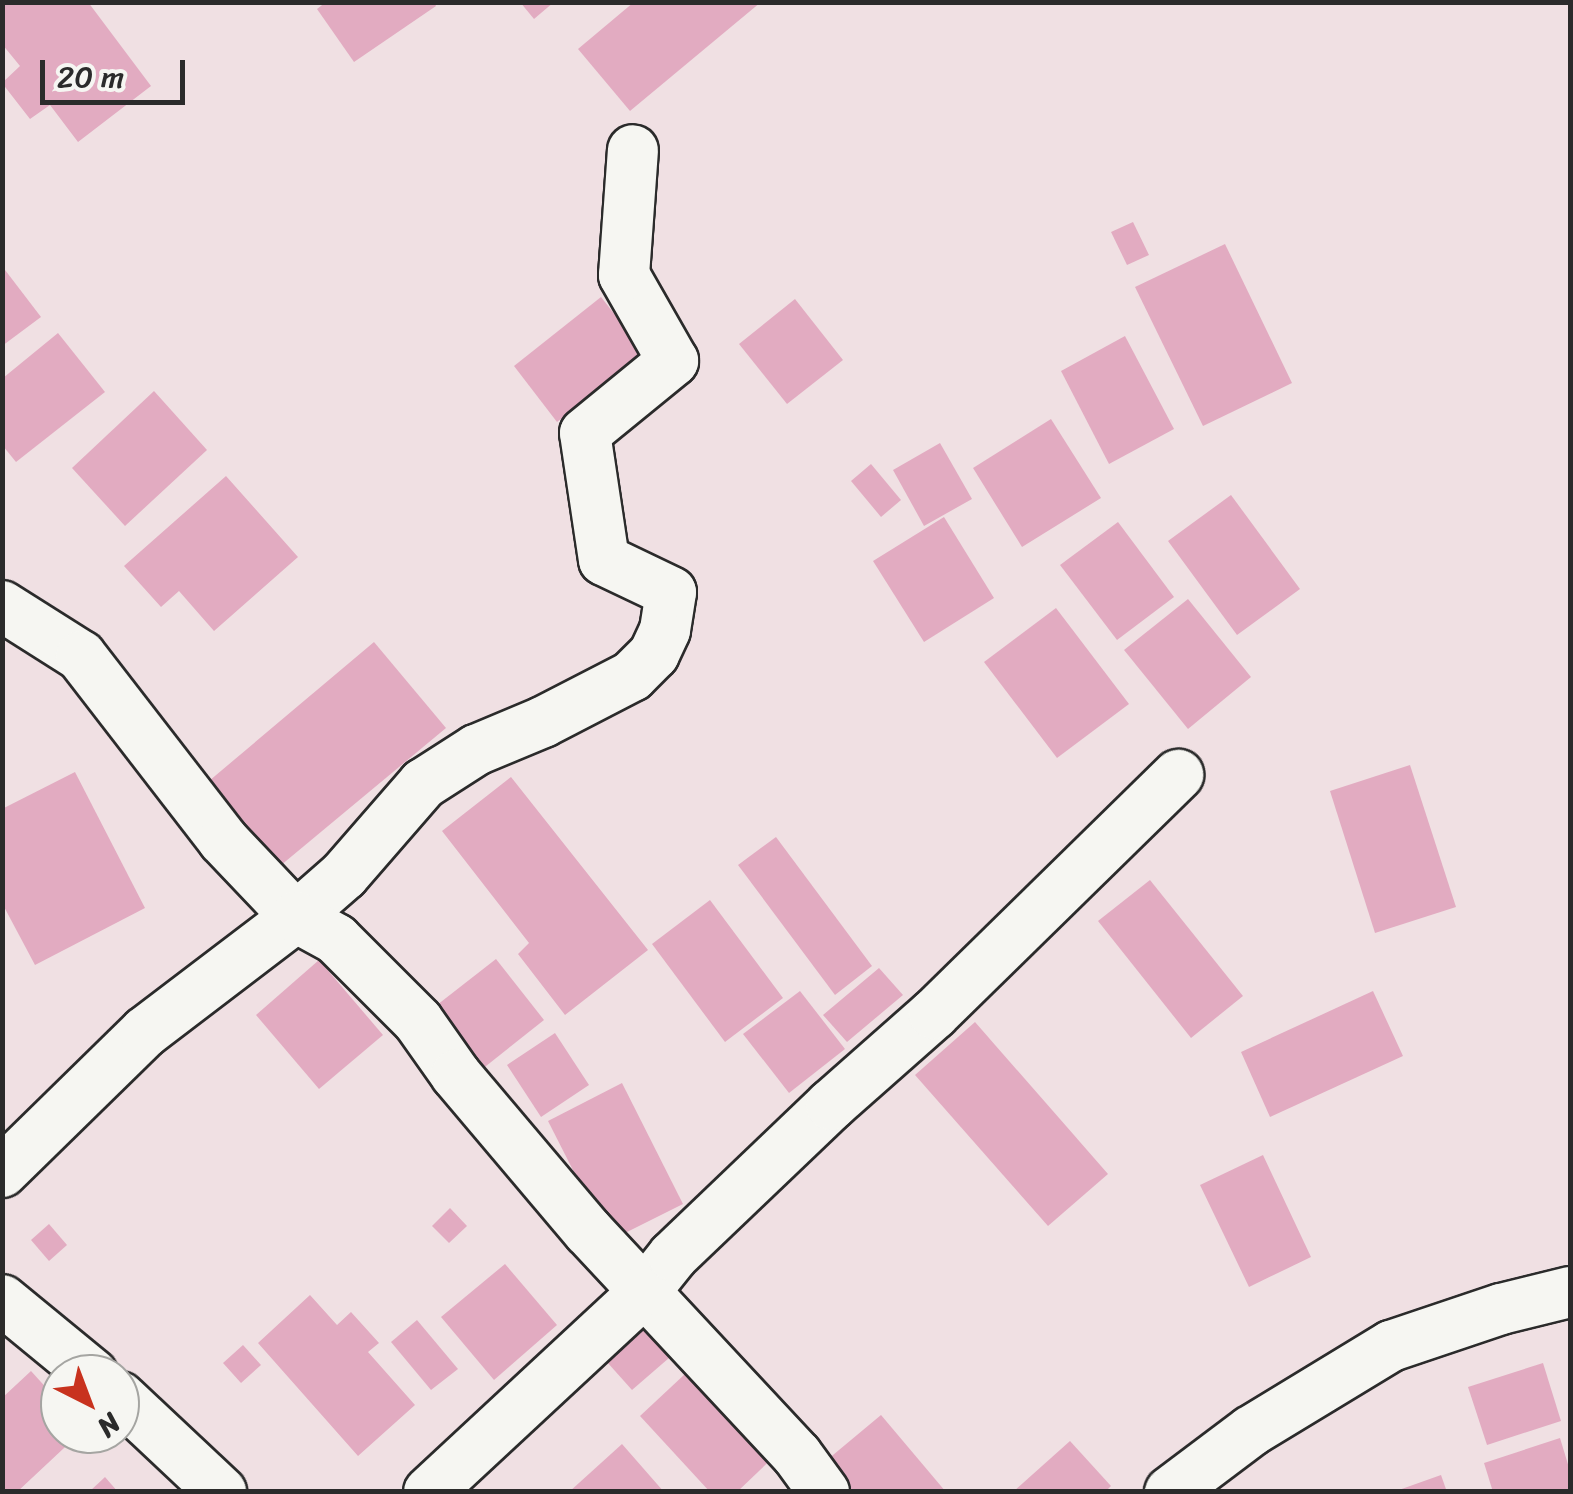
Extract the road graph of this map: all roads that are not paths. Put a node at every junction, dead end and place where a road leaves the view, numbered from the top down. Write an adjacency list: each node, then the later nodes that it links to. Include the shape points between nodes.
1 (634, 150): 4 (street, via 624,275 673,361 585,433 604,560 671,592 665,630 654,654 632,676 476,750 423,784 344,875)
2 (2, 606): 4 (street, via 81,656 223,840)
3 (1178, 775): 6 (street, via 934,1014 672,1256)
4 (296, 917): 5 (street, via 145,1032); 6 (street, via 336,939 418,1022 588,1231)
5 (2, 1172)
6 (646, 1290): 12 (street); 13 (street)
7 (1570, 1292): 14 (street, via 1390,1346 1251,1431)
8 (2, 1300): 9 (street)
9 (68, 1354)
10 (140, 1416): 11 (street)
11 (221, 1492)
12 (429, 1492)
13 (824, 1492)
14 (1170, 1492)

